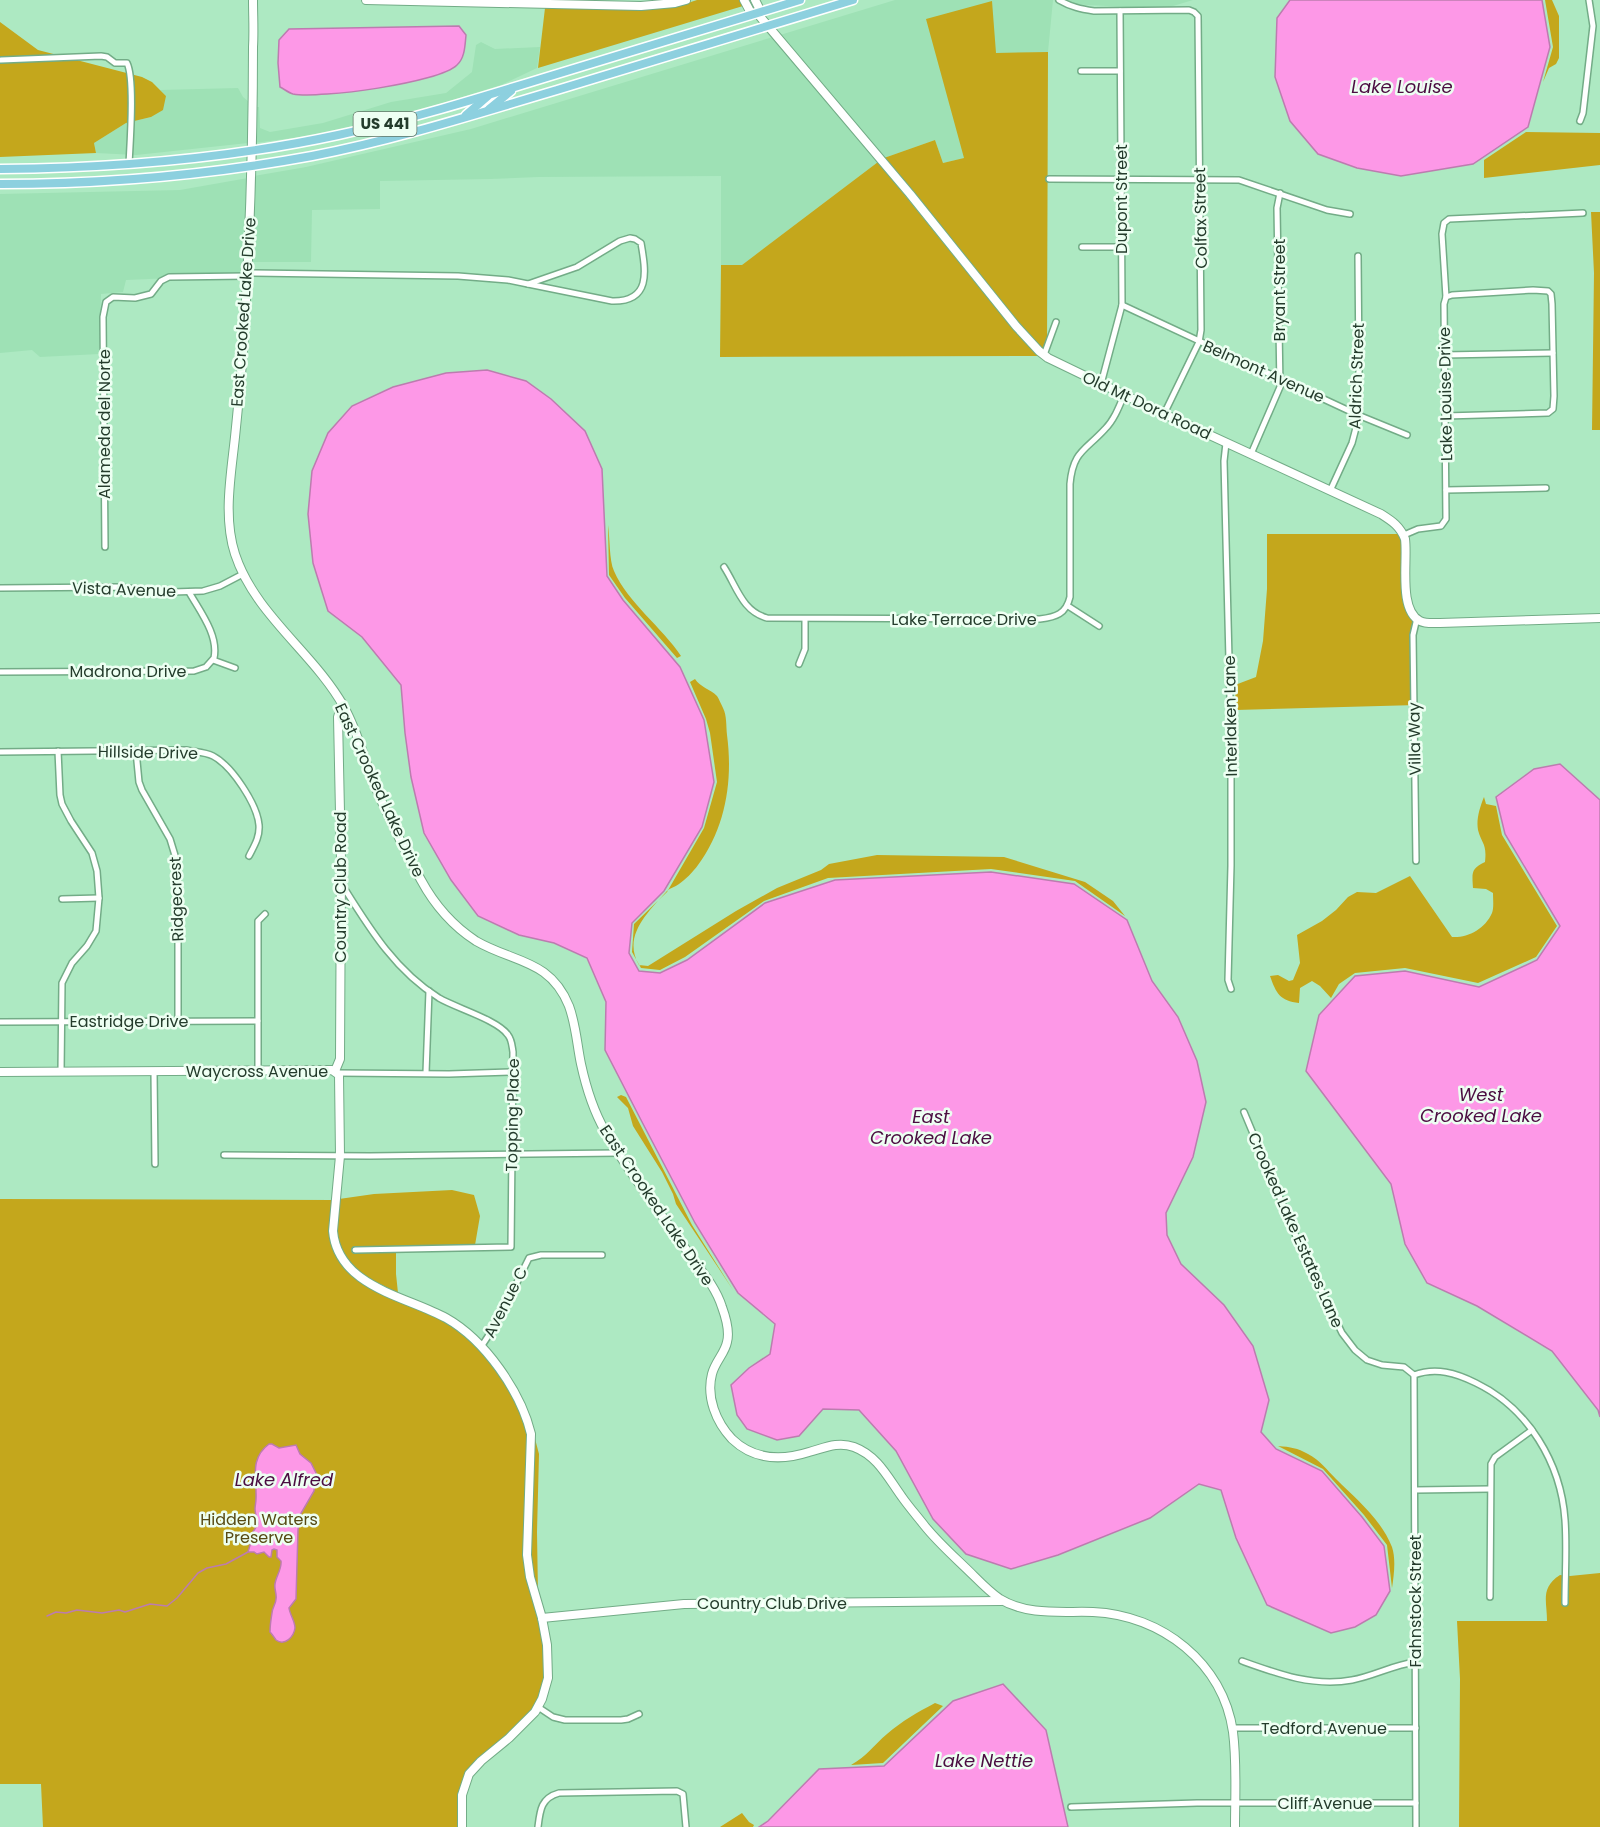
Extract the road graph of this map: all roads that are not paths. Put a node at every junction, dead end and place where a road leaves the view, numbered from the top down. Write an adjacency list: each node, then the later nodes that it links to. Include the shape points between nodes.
1 (253, 0): 24 (street, East Crooked Lake Drive)
2 (366, 0): 10 (street)
3 (686, 0): 10 (street, via 641,6)
4 (744, 0): 12 (street)
5 (755, 0): 12 (street)
6 (800, 0): 12 (main road, US 441)
7 (853, 0): 13 (main road, US 441)
8 (1059, 0): 11 (street, via 1080,9)
9 (1588, 0): 14 (street)
10 (504, 2)
11 (1120, 10): 18 (street, Dupont Street); 28 (street, Colfax Street, via 1189,10 1197,14)
12 (757, 13): 13 (street, Old Mt Dora Road); 19 (main road, US 441)
13 (768, 26): 21 (main road, US 441); 45 (street, Old Mt Dora Road)
14 (1593, 26): 15 (street); 23 (street)
15 (1600, 26)
16 (1, 60): 25 (street, via 101,56 115,63 127,63 131,85)
17 (1081, 71): 18 (street)
18 (1120, 71): 30 (street, Dupont Street)
19 (519, 85): 20 (main road, US 441); 21 (main road)
20 (489, 94): 22 (main road); 24 (main road, US 441, via 358,130)
21 (487, 111): 22 (main road, US 441)
22 (458, 120): 26 (main road, US 441, via 340,150)
23 (1580, 121)
24 (251, 150): 25 (main road, US 441); 26 (street, East Crooked Lake Drive)
25 (129, 165): 27 (main road, US 441)
26 (251, 166): 31 (main road, US 441, via 128,180); 38 (street, East Crooked Lake Drive)
27 (0, 169)
28 (1199, 179): 30 (street); 32 (street, via 1239,180); 43 (street, Colfax Street)
29 (1049, 180): 30 (street)
30 (1121, 180): 36 (street, Dupont Street)
31 (0, 184)
32 (1280, 193): 34 (street); 47 (street, Bryant Street)
33 (1583, 213): 40 (street, Lake Louise Drive, via 1449,219 1442,234)
34 (1350, 214)
35 (1082, 247): 36 (street)
36 (1121, 248): 41 (street, Dupont Street)
37 (1358, 256): 51 (street, Aldrich Street)
38 (247, 274): 39 (street, via 458,276); 60 (street, Alameda del Norte, via 169,277 151,294 113,297 106,302); 62 (street, East Crooked Lake Drive, via 229,505 231,538)
39 (528, 284): 39 (street, via 612,301 630,300 643,281 641,243 624,239 577,267)
40 (1446, 297): 44 (street, via 1548,291 1552,304); 46 (street, Lake Louise Drive)
41 (1122, 305): 43 (street, Belmont Avenue); 48 (street, Dupont Street)
42 (1056, 322): 45 (street)
43 (1199, 342): 47 (street, Belmont Avenue); 50 (street, Colfax Street)
44 (1552, 353): 46 (street); 52 (street, via 1553,409 1548,413)
45 (1044, 355): 48 (street, Old Mt Dora Road)
46 (1444, 356): 52 (street, Lake Louise Drive)
47 (1279, 378): 51 (street, Belmont Avenue); 55 (street, Bryant Street, via 1280,387)
48 (1101, 384): 49 (street, Old Mt Dora Road)
49 (1124, 395): 50 (street, Old Mt Dora Road); 65 (street, via 1110,423 1079,453 1072,467)
50 (1164, 414): 54 (street, Old Mt Dora Road)
51 (1358, 415): 53 (street, Belmont Avenue); 58 (street, Aldrich Street, via 1352,443)
52 (1445, 416): 57 (street, Lake Louise Drive)
53 (1407, 435)
54 (1226, 443): 55 (street, Old Mt Dora Road); 84 (street, Interlaken Lane)
55 (1251, 454): 58 (street, Old Mt Dora Road)
56 (1546, 488): 57 (street)
57 (1446, 490): 59 (street, Lake Louise Drive, via 1446,519 1442,525)
58 (1329, 491): 59 (street, Old Mt Dora Road, via 1381,514)
59 (1404, 535): 66 (street, via 1407,602)
60 (105, 547)
61 (724, 567): 68 (street, Lake Terrace Drive, via 753,613 767,618)
62 (243, 574): 64 (street, Vista Avenue, via 207,591); 74 (street, East Crooked Lake Drive)
63 (0, 588): 64 (street, Vista Avenue, via 116,587)
64 (189, 592): 70 (street, via 214,641)
65 (1068, 606): 68 (street, Lake Terrace Drive, via 1057,616 1040,619); 69 (street)
66 (1417, 618): 67 (street, via 1428,623); 79 (street, Villa Way, via 1413,635)
67 (1600, 618)
68 (805, 619): 71 (street, via 805,649)
69 (1099, 626)
70 (213, 660): 72 (street); 73 (street, Madrona Drive, via 206,668 194,671)
71 (799, 664)
72 (234, 668)
73 (0, 672)
74 (342, 703): 80 (street, Country Club Road, via 338,717); 98 (street, East Crooked Lake Drive, via 393,826 437,905 479,943 544,972 564,995 573,1018 592,1105)
75 (58, 751): 76 (street, Hillside Drive); 77 (street, Hillside Drive); 81 (street, via 62,804 92,853)
76 (136, 751): 78 (street, Hillside Drive, via 186,750 205,753 226,765 257,817 258,833); 86 (street, Ridgecrest, via 142,790 166,830 177,862)
77 (0, 752)
78 (249, 856)
79 (1416, 861)
80 (341, 883): 85 (street, Topping Place, via 386,951); 94 (street, Country Club Road)
81 (99, 898): 82 (street); 89 (street, via 96,931 62,983)
82 (62, 899)
83 (265, 914): 87 (street, via 258,921)
84 (1231, 989)
85 (429, 991): 95 (street, Topping Place, via 507,1034 512,1044); 96 (street)
86 (178, 1021): 87 (street, Eastridge Drive); 89 (street, Eastridge Drive)
87 (258, 1021): 92 (street)
88 (0, 1022): 89 (street, Eastridge Drive)
89 (61, 1022): 90 (street)
90 (61, 1071): 91 (street, Waycross Avenue); 93 (street, Waycross Avenue)
91 (154, 1071): 92 (street, Waycross Avenue); 102 (street)
92 (258, 1071): 94 (street, Waycross Avenue)
93 (0, 1072)
94 (337, 1072): 96 (street, Waycross Avenue); 101 (street, Country Club Road)
95 (512, 1072): 96 (street, Waycross Avenue); 99 (street, Topping Place)
96 (426, 1074)
97 (1244, 1112): 106 (street, Crooked Lake Estates Lane, via 1303,1253 1342,1333 1367,1360 1404,1367)
98 (619, 1153): 99 (street); 111 (street, East Crooked Lake Drive, via 721,1304 728,1339 712,1374 711,1398 726,1432 746,1450 773,1458 800,1455 835,1444 846,1444 869,1455 930,1532)
99 (511, 1154): 101 (street); 103 (street, Topping Place, via 511,1247)
100 (224, 1155): 101 (street)
101 (340, 1156): 105 (street, Country Club Road, via 333,1231 336,1249 344,1263 387,1292 447,1319)
102 (155, 1164)
103 (355, 1250)
104 (602, 1255): 105 (street, Avenue C, via 529,1258)
105 (481, 1347): 113 (street, Country Club Road, via 518,1398 531,1434 527,1555)
106 (1414, 1375): 107 (street, via 1431,1370 1472,1381 1512,1407); 109 (street, Fahnstock Street)
107 (1532, 1430): 108 (street, via 1492,1461); 112 (street, via 1549,1459 1562,1502)
108 (1490, 1489): 109 (street); 110 (street)
109 (1415, 1490): 115 (street, Fahnstock Street)
110 (1490, 1597)
111 (1003, 1601): 113 (street, Country Club Drive, via 684,1604); 118 (street, East Crooked Lake Drive, via 1035,1611 1125,1617 1162,1631 1179,1641 1213,1676 1227,1705)
112 (1565, 1603)
113 (542, 1618): 116 (street, Country Club Road, via 548,1678)
114 (1242, 1661): 115 (street, via 1308,1681 1351,1680)
115 (1415, 1662): 119 (street, Fahnstock Street)
116 (538, 1707): 117 (street, via 565,1720 621,1720); 123 (street, Country Club Road, via 469,1774 462,1795)
117 (639, 1714)
118 (1232, 1728): 119 (street, Tedford Avenue); 120 (street, East Crooked Lake Drive)
119 (1416, 1728): 121 (street, Fahnstock Street)
120 (1235, 1803): 121 (street, Cliff Avenue); 122 (street, Cliff Avenue); 126 (street, East Crooked Lake Drive)
121 (1416, 1803): 127 (street, Fahnstock Street)
122 (1071, 1807)
123 (462, 1827)
124 (538, 1827): 125 (street, via 542,1804 559,1793 677,1791 683,1794)
125 (686, 1827)
126 (1235, 1827)
127 (1416, 1827)

